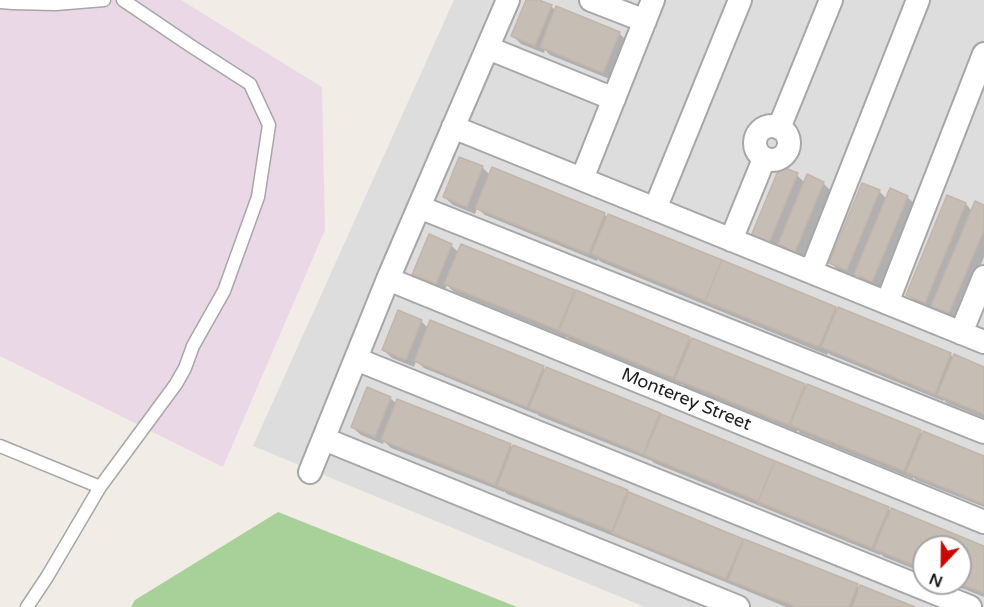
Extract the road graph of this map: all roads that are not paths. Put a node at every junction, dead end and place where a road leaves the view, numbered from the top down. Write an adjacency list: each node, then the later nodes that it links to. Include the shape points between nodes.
1 (104, 0): 9 (lane, via 56,4)
2 (123, 0): 30 (lane, via 250,84 269,125 258,197 224,291 176,384)
3 (508, 0): 11 (street)
4 (591, 0): 10 (street)
5 (653, 0): 10 (street)
6 (740, 0): 17 (street)
7 (831, 0): 18 (street, via 779,128 789,142 786,153 776,160 764,159)
8 (918, 0): 19 (street)
9 (0, 2)
10 (645, 21): 13 (street)
11 (488, 48): 13 (street); 14 (street)
12 (984, 54): 22 (street)
13 (614, 99): 15 (street)
14 (453, 127): 15 (street); 16 (street)
15 (582, 179): 17 (street)
16 (419, 207): 21 (street); 26 (street)
17 (655, 209): 18 (street)
18 (731, 240): 19 (street)
19 (811, 272): 22 (street)
20 (984, 277): 23 (street)
21 (388, 279): 25 (street); 31 (street, Monterey Street)
22 (887, 303): 23 (street)
23 (962, 333): 24 (street)
24 (984, 342)
25 (356, 359): 27 (street); 34 (street)
26 (984, 432)
27 (324, 439): 29 (street); 33 (street)
28 (0, 446): 30 (lane)
29 (310, 472)
30 (100, 487): 32 (lane)
31 (984, 522)
32 (27, 607)
33 (738, 607)
34 (970, 607)

